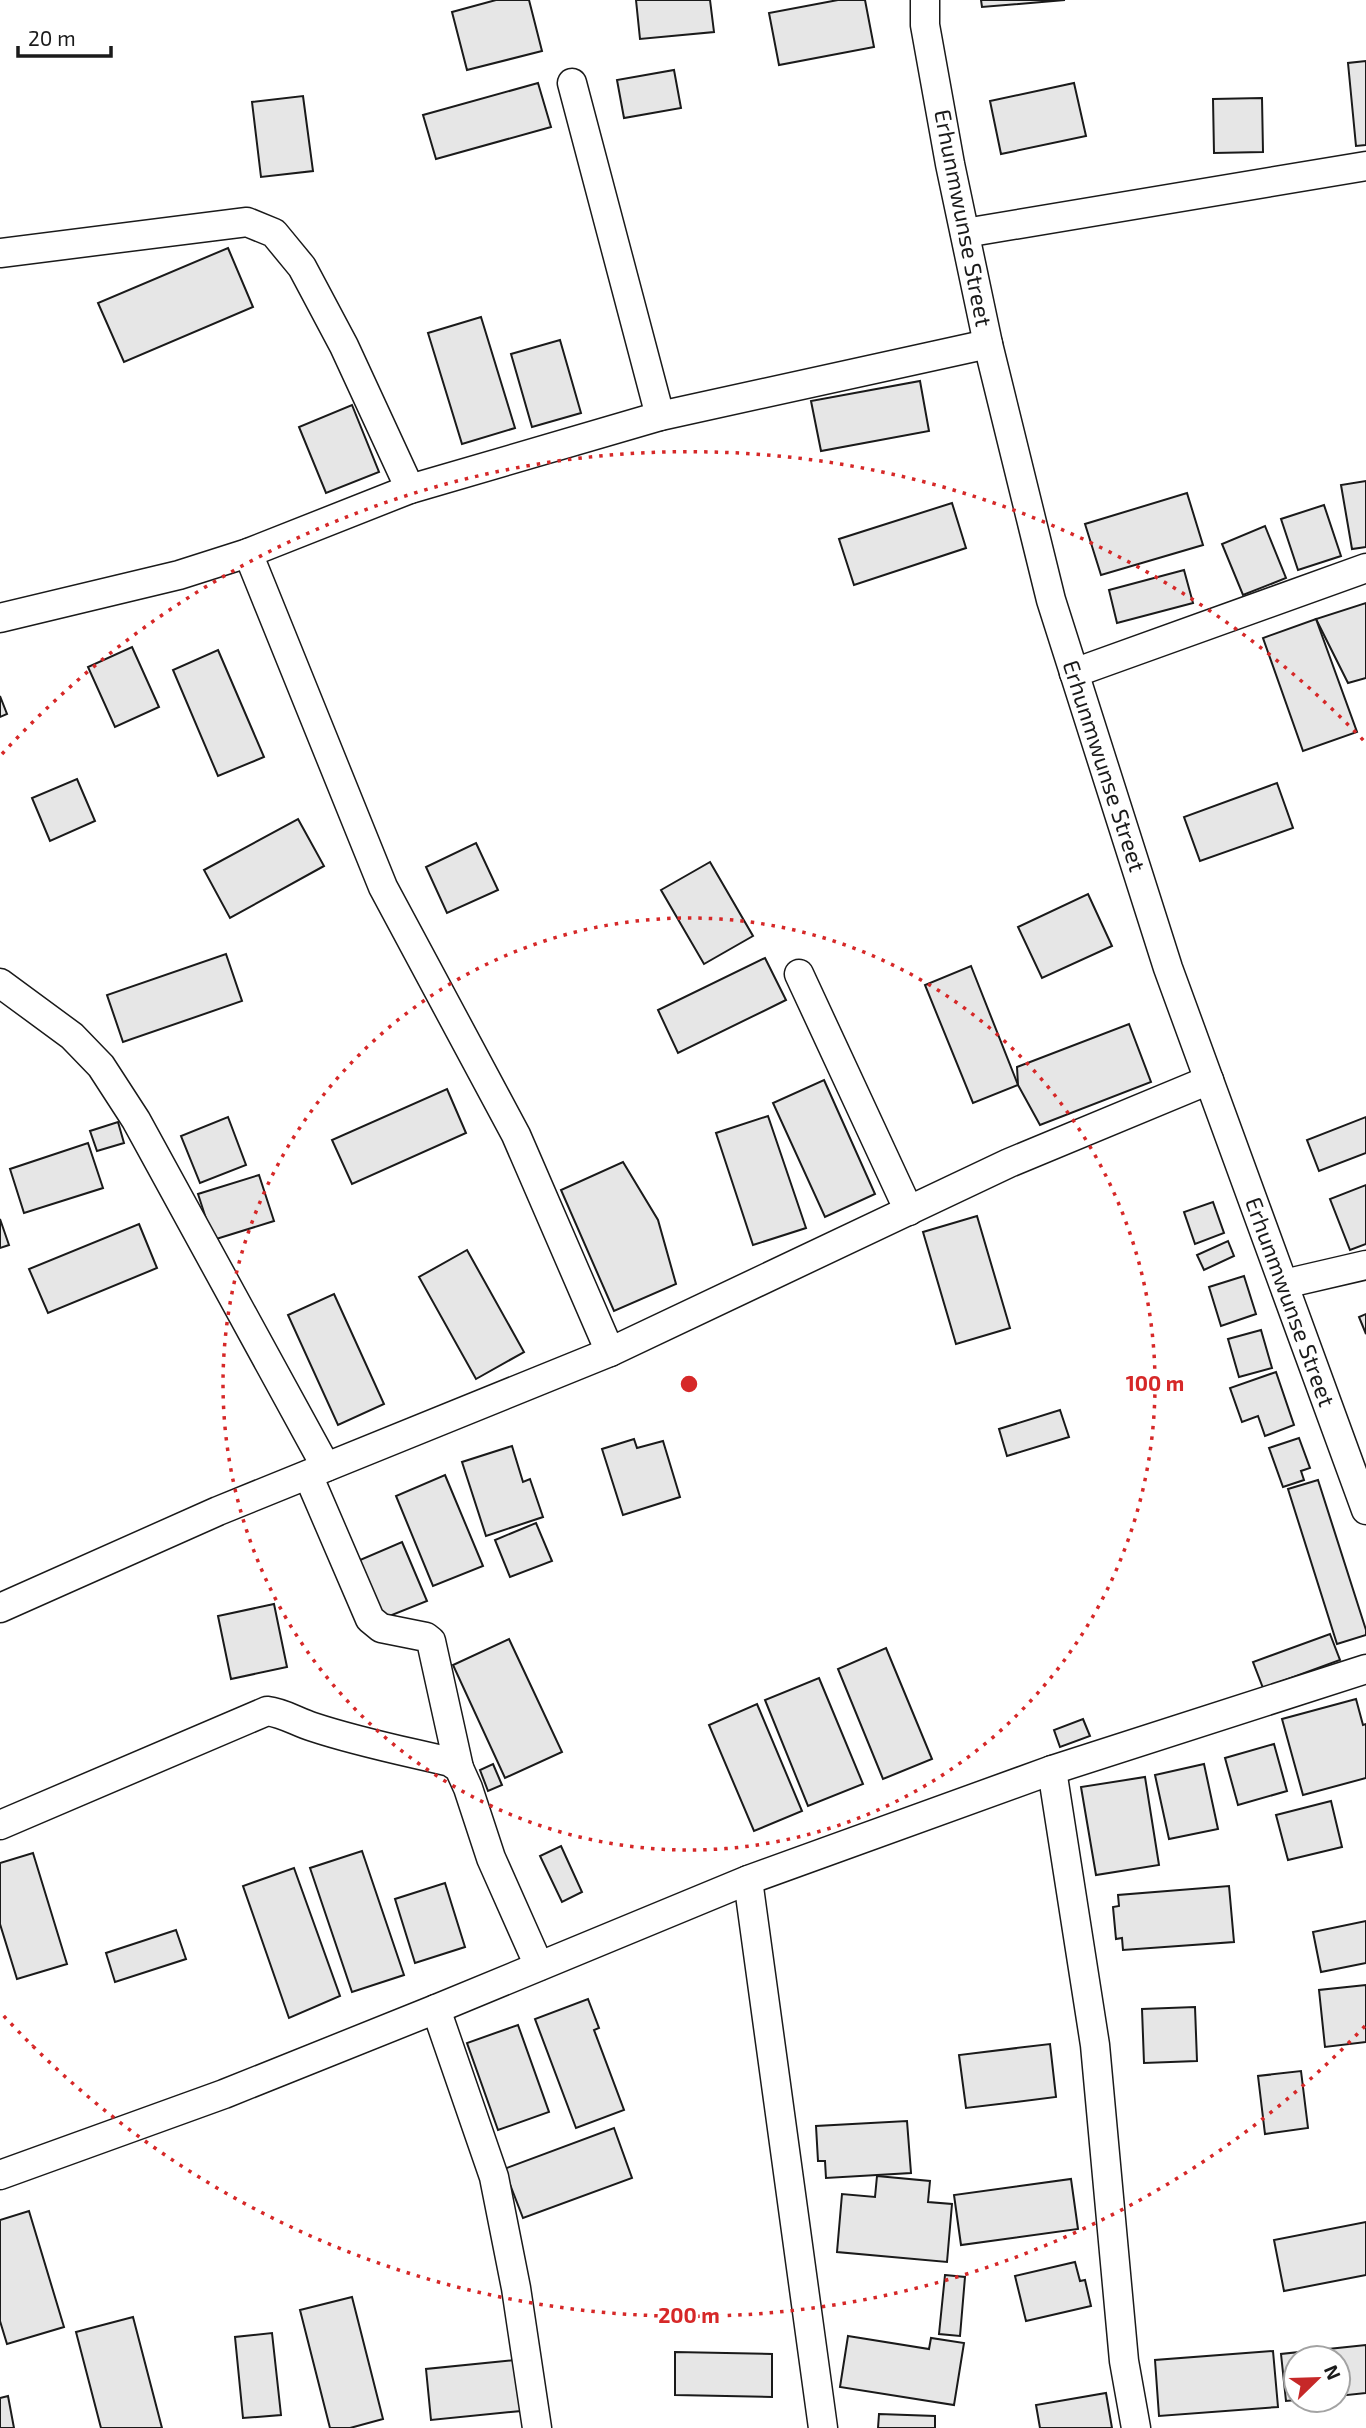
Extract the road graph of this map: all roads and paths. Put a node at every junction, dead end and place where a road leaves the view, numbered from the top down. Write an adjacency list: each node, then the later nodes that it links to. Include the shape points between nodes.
1 (925, 0): 4 (street, Erhunmwunse Street, via 925,25)
2 (572, 83): 7 (street)
3 (1366, 166): 4 (street)
4 (965, 233): 6 (street, Erhunmwunse Street)
5 (0, 253): 8 (street, via 247,222 274,233 302,267 344,346)
6 (988, 344): 7 (street); 12 (street, Erhunmwunse Street, via 1051,600)
7 (660, 416): 8 (street)
8 (410, 489): 9 (street)
9 (248, 553): 11 (street, via 179,575); 19 (street, via 383,887 516,1135)
10 (1366, 568): 12 (street)
11 (0, 618)
12 (1074, 673): 15 (street, Erhunmwunse Street, via 1168,968)
13 (799, 974): 16 (street)
14 (0, 983): 20 (street, via 72,1037 101,1066 136,1120)
15 (1209, 1080): 16 (street, via 1009,1163); 18 (street, Erhunmwunse Street)
16 (909, 1211): 19 (street)
17 (1366, 1265): 18 (street)
18 (1284, 1284): 21 (street, Erhunmwunse Street)
19 (610, 1352): 20 (street)
20 (317, 1471): 22 (street); 24 (street, via 370,1619 381,1628 431,1641)
21 (1366, 1510)
22 (0, 1608)
23 (1366, 1669): 25 (street)
24 (459, 1768): 26 (street, via 267,1711); 28 (street, via 491,1858)
25 (1052, 1770): 27 (street); 33 (street, via 1095,2045 1125,2361)
26 (0, 1825)
27 (748, 1880): 28 (street); 32 (street)
28 (539, 1966): 29 (street)
29 (436, 2010): 30 (street, via 224,2094); 31 (street, via 494,2177)
30 (0, 2175)
31 (537, 2428)
32 (823, 2428)
33 (1136, 2428)

